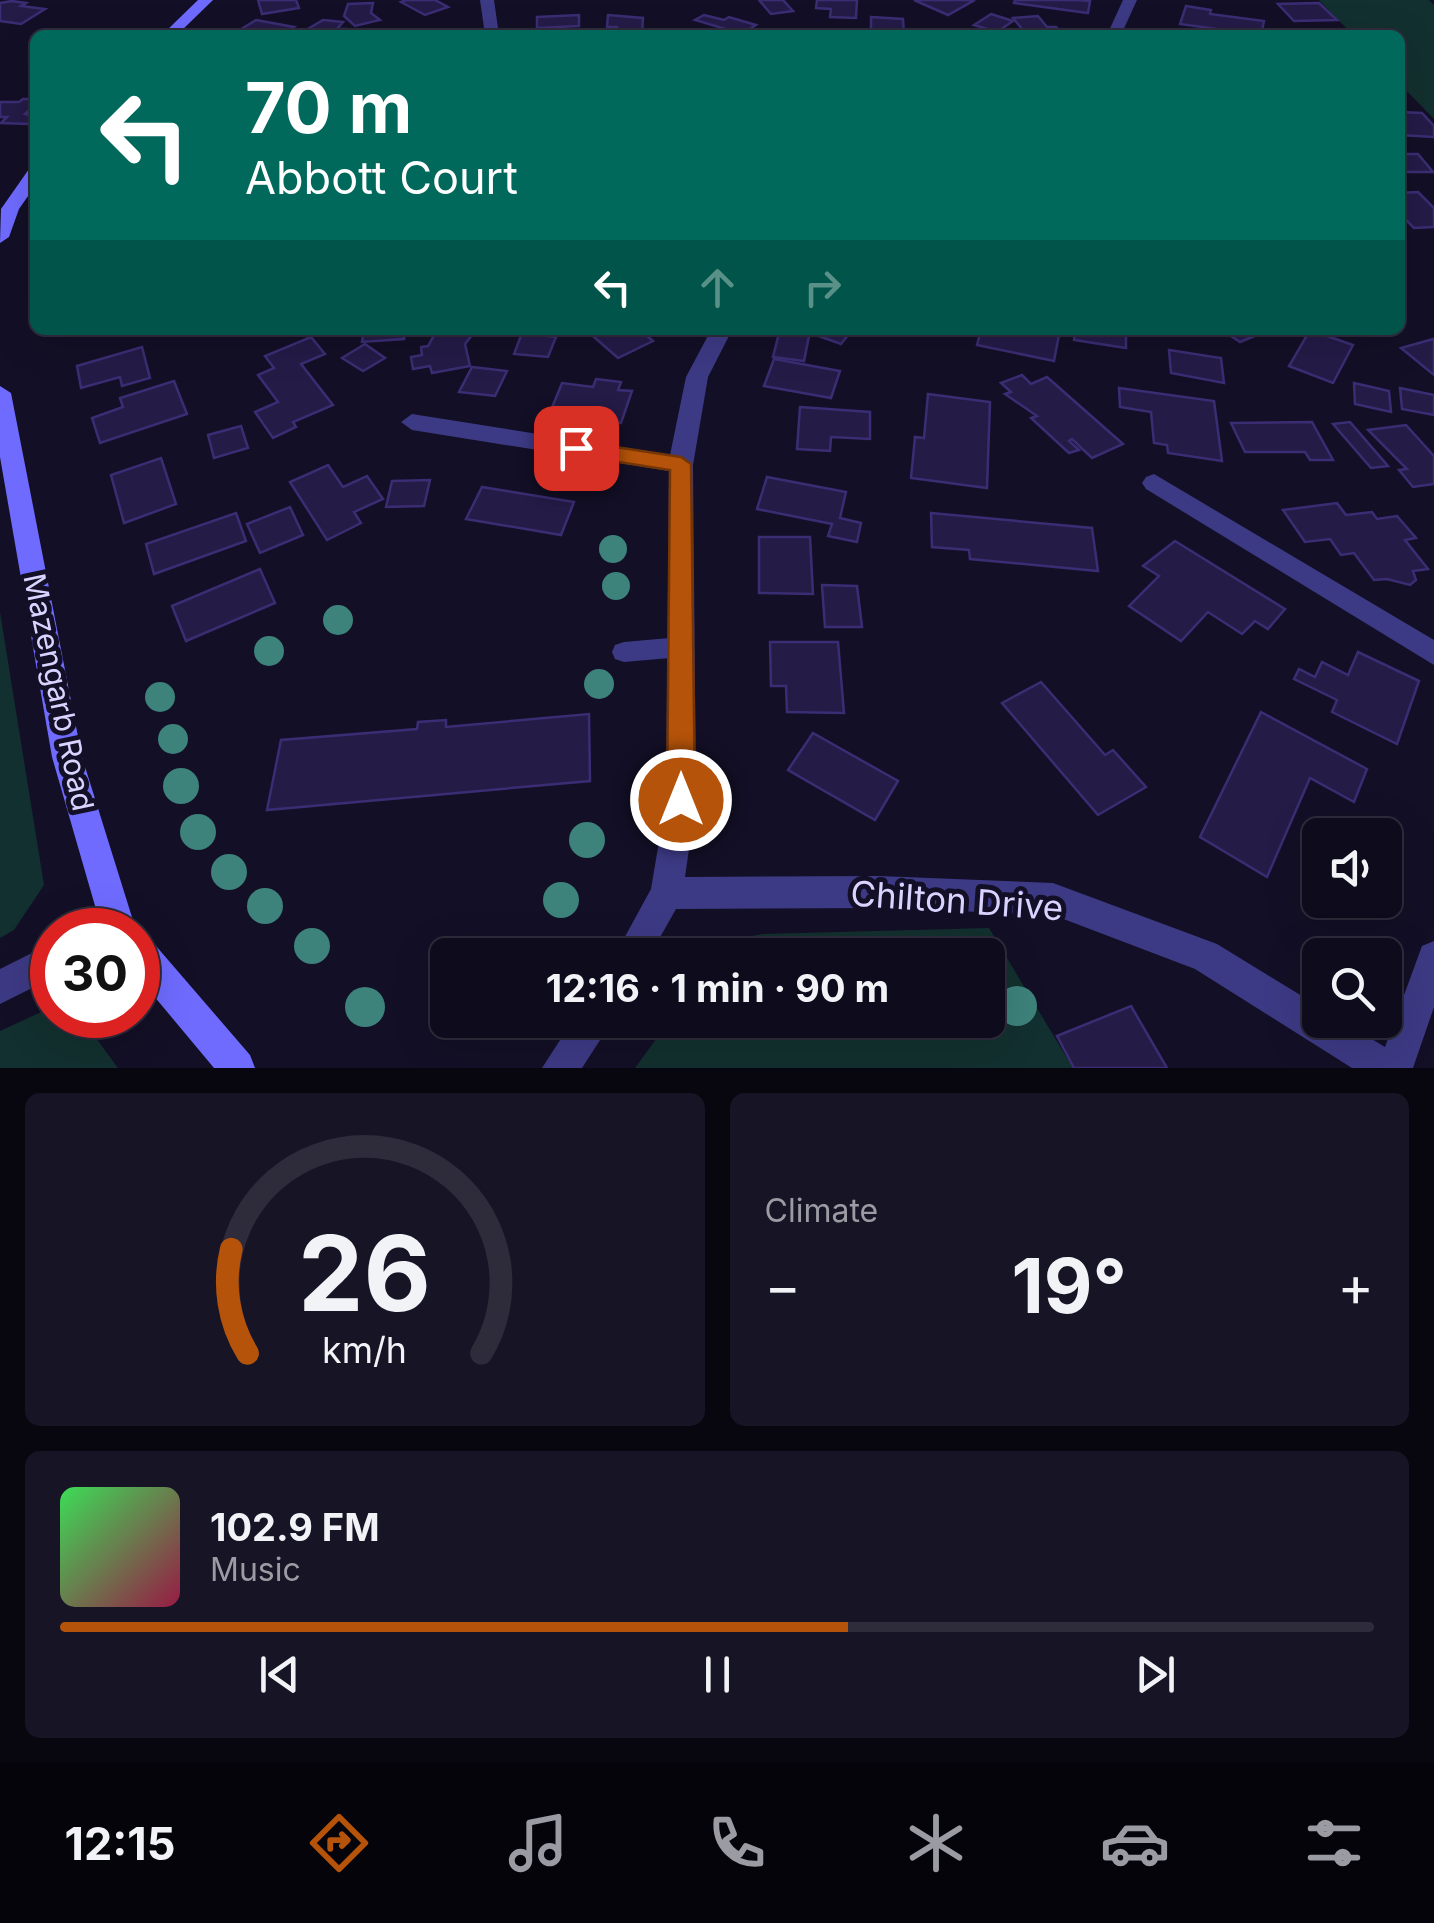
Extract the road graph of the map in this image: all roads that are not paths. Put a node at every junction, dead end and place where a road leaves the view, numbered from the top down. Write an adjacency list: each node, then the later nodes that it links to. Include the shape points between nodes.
1 (206, 0): 4 (main road)
2 (487, 0): 5 (street)
3 (1130, 0): 6 (street)
4 (174, 30)
5 (492, 30)
6 (1116, 30)
7 (30, 180): 8 (main road)
8 (0, 237)
9 (719, 335): 12 (street, via 690,396)
10 (0, 392): 18 (main road, Mazengarb Road, via 67,757)
11 (412, 422): 12 (street)
12 (681, 464): 14 (street)
13 (1154, 483): 16 (street)
14 (681, 648): 15 (lane); 17 (street, via 681,800)
15 (624, 652)
16 (1434, 654)
17 (668, 893): 19 (street); 27 (street, Chilton Drive, via 1053,899 1205,956)
18 (114, 908)
19 (642, 938)
20 (1434, 958): 28 (street)
21 (30, 971): 23 (street)
22 (160, 979): 25 (main road, Mazengarb Road)
23 (0, 987)
24 (582, 1038): 26 (street)
25 (236, 1068)
26 (560, 1068)
27 (1385, 1068)
28 (1395, 1068)

